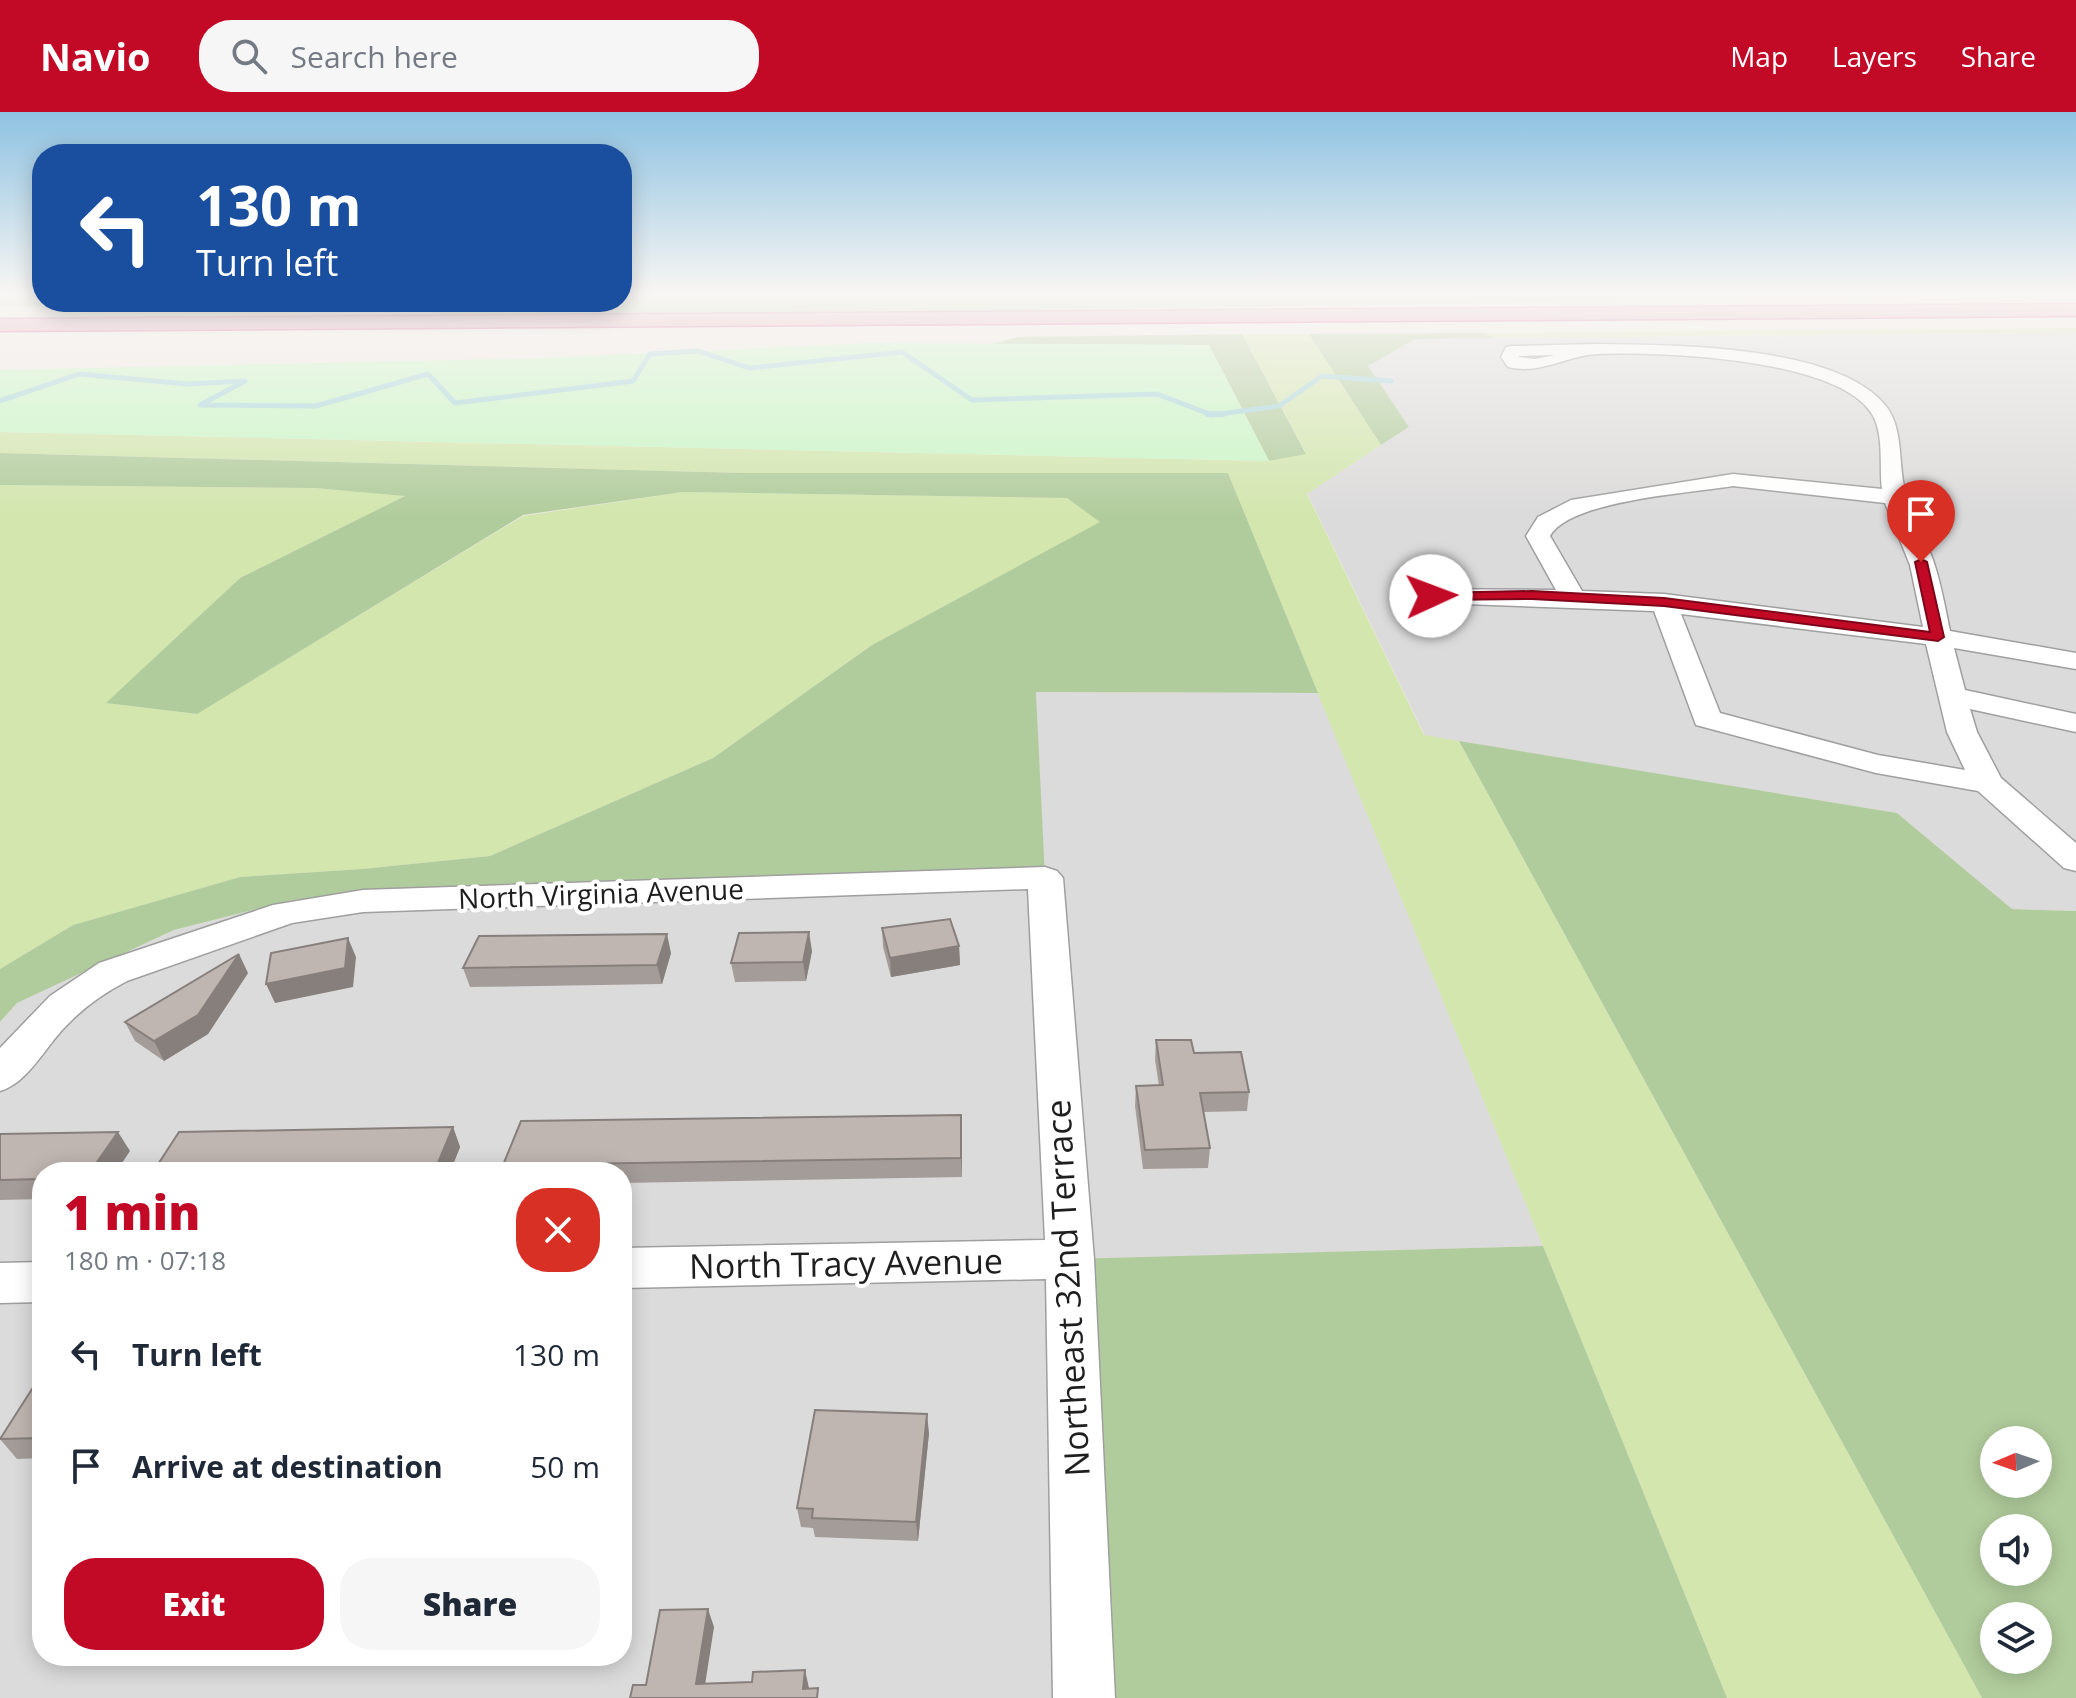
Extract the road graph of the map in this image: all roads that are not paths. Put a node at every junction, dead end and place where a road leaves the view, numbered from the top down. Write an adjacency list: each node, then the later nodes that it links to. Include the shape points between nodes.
1 (1800, 368): 2 (street, via 1858,389 1880,410)
2 (1895, 497): 4 (street, via 1733,480 1579,505 1546,522 1538,536); 6 (street, via 1921,562)
3 (1419, 597): 4 (street)
4 (1573, 597): 5 (street)
5 (1664, 602): 6 (street); 10 (street, via 1707,719 1876,764)
6 (1938, 637): 7 (street); 8 (street)
7 (2076, 661)
8 (1952, 696): 9 (street); 10 (street, via 1962,732)
9 (2076, 723)
10 (1988, 783): 11 (street)
11 (2076, 861)
12 (1045, 878): 13 (street, North Virginia Avenue, via 339,902 286,913 113,972 61,1004); 14 (street, Northeast 32nd Terrace)
13 (0, 1076)
14 (1070, 1259): 15 (street, North Tracy Avenue); 18 (street, Northeast 32nd Terrace)
15 (632, 1268)
16 (32, 1282): 17 (street)
17 (0, 1283)
18 (1084, 1698)

